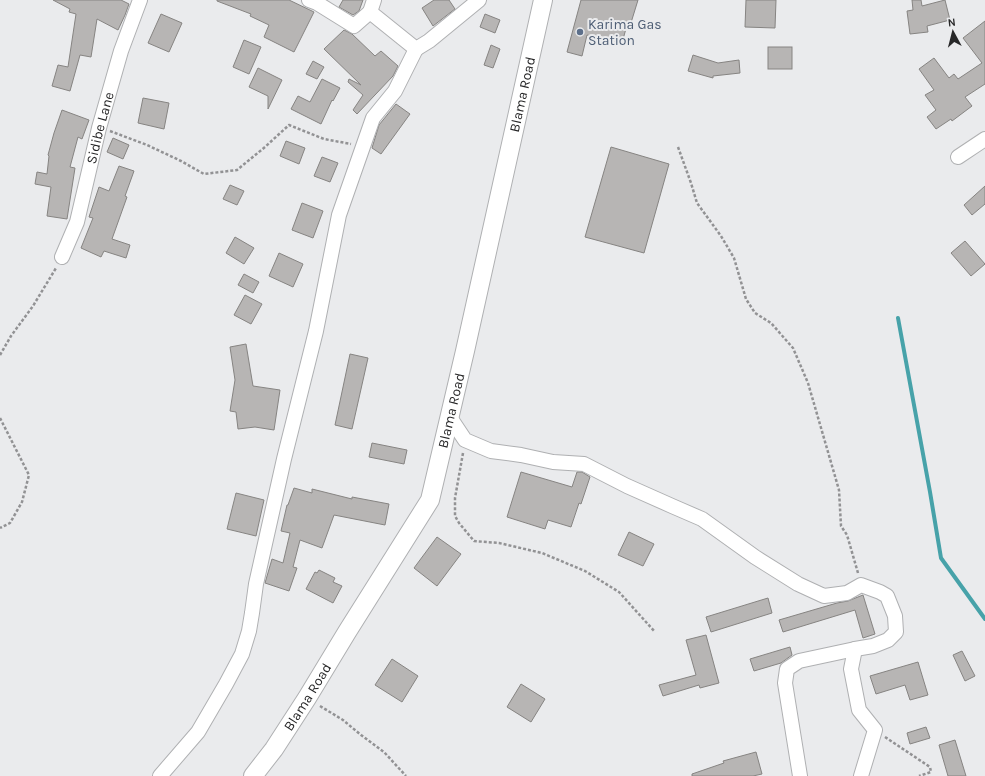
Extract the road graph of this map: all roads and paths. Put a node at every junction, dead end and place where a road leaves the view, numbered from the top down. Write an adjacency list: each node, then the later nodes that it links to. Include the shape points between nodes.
1 (140, 0): 7 (street, Sidibe Lane, via 121,52)
2 (309, 0): 5 (street, via 354,26)
3 (479, 0): 6 (street)
4 (543, 0): 14 (street, Blama Road)
5 (372, 6): 6 (street)
6 (416, 49): 9 (street, via 395,91 373,118)
7 (99, 128): 9 (path, via 147,145 204,174 237,170 289,126 324,139); 12 (street, Sidibe Lane, via 77,222)
8 (985, 139): 11 (street)
9 (364, 146): 23 (street, via 339,216 316,331 282,466 256,584 249,631 242,654 198,732)
10 (678, 147): 18 (path, via 697,203 734,258 746,299 756,313 771,323 793,348 808,382 839,490 841,526 848,535)
11 (958, 156)
12 (62, 257): 13 (path)
13 (0, 355)
14 (449, 416): 16 (street); 21 (street, Blama Road, via 430,500)
15 (0, 418): 17 (path, via 29,475 22,502 10,523)
16 (465, 440): 18 (street, via 491,451 553,462 584,464 702,518 755,557 798,584 824,596 848,593); 19 (path, via 455,498 455,516 474,541 500,543 542,553 585,571 619,592)
17 (0, 528)
18 (861, 585): 20 (street, via 887,596 895,616 896,632 888,640)
19 (655, 632)
20 (855, 649): 22 (street, via 851,669 859,710); 26 (street, via 799,661 787,670 785,683)
21 (308, 698): 24 (street, Blama Road); 25 (path, via 343,720 384,752)
22 (875, 730): 27 (street); 28 (path, via 930,767 931,772)
23 (160, 776)
24 (253, 776)
25 (406, 776)
26 (800, 776)
27 (861, 776)
28 (919, 776)

